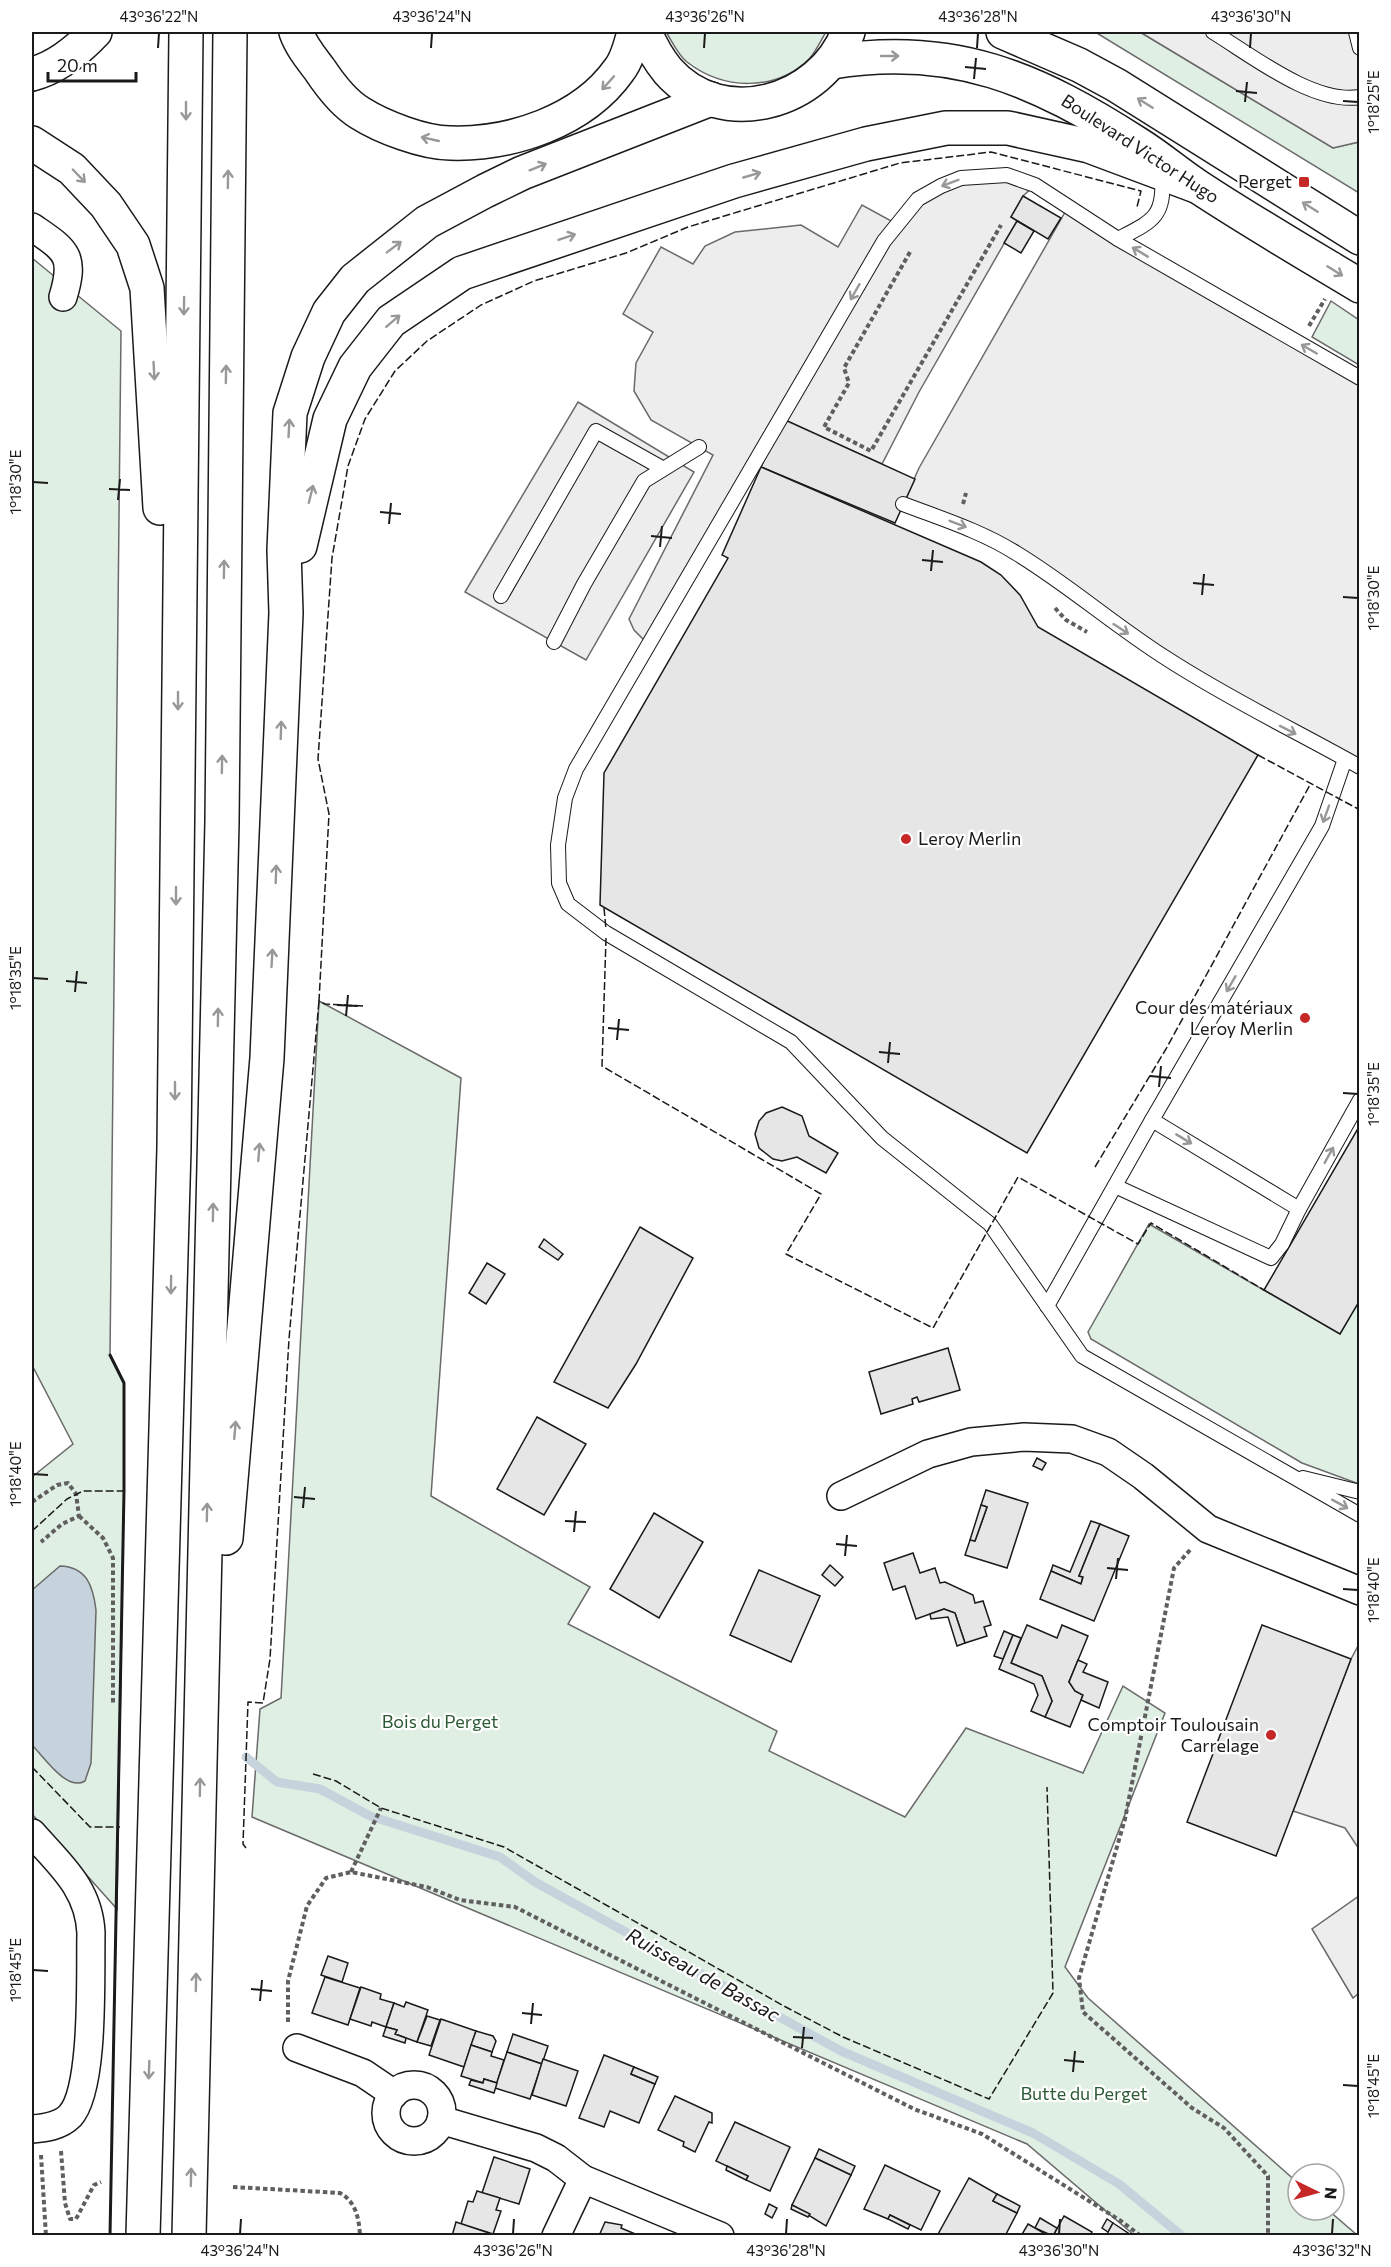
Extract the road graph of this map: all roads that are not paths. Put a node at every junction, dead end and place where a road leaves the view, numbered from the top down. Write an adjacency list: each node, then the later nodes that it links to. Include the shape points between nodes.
1 (95, 32): 13 (main road, via 46,70)
2 (186, 32): 29 (main road, one-way to 29)
3 (230, 32): 43 (main road, one-way to 3, via 222,822)
4 (296, 32): 5 (main road, one-way to 4, via 621,69 597,95 571,114 536,130 494,140 449,144 403,133 359,113 327,81)
5 (634, 32)
6 (645, 32): 15 (main road, via 669,72)
7 (848, 32): 12 (main road)
8 (1003, 32): 19 (main road, one-way to 8, via 1116,85)
9 (1213, 32): 14 (lane, via 1326,95)
10 (1356, 32): 11 (lane)
11 (1359, 48)
12 (832, 62): 15 (main road, via 806,86 764,103 737,104); 17 (main road, Boulevard Victor Hugo, one-way to 17, via 872,56 916,56 1000,71 1057,95)
13 (32, 74)
14 (1359, 97)
15 (711, 99): 28 (main road, one-way to 15, via 284,550 290,413 308,357 329,312 355,279 427,222 484,191)
16 (32, 143): 29 (main road, one-way to 29, via 72,169 106,205 133,245 147,288 161,563)
17 (1160, 165): 20 (lane, via 1162,205 1157,216); 21 (main road, Boulevard Victor Hugo, one-way to 21); 28 (main road, one-way to 17, via 330,418 355,367 391,321 462,273 734,181 866,144 946,129 1008,129)
18 (32, 227): 22 (street, via 68,256)
19 (1359, 238)
20 (1118, 239): 23 (lane, one-way to 20); 37 (lane, one-way to 37, via 1035,185 1007,175 961,178 918,199 884,241 576,769 565,798 558,844 559,883 568,904 606,933 791,1042 882,1138 990,1224)
21 (1359, 286)
22 (63, 297)
23 (1359, 378)
24 (699, 447): 25 (lane)
25 (662, 468): 27 (lane, via 596,431); 30 (lane, via 644,481)
26 (903, 504): 31 (lane, one-way to 31, via 959,524 1015,552 1167,659)
27 (501, 596)
28 (286, 613): 43 (main road, one-way to 28, via 225,1558 267,1058)
29 (178, 642): 50 (main road, one-way to 50, via 174,1148)
30 (554, 642)
31 (1345, 759): 32 (lane); 34 (lane, one-way to 34, via 1322,826)
32 (1359, 767)
33 (1359, 1100): 36 (lane, one-way to 33)
34 (1152, 1120): 35 (lane); 36 (lane, one-way to 36)
35 (1114, 1186): 36 (lane, via 1271,1258); 37 (lane)
36 (1299, 1209)
37 (1047, 1306): 38 (lane, via 1082,1356)
38 (1283, 1473): 39 (lane); 41 (lane, one-way to 41)
39 (1359, 1492)
40 (841, 1496): 42 (street, via 928,1454 971,1442 1024,1437 1072,1439 1107,1452 1208,1529)
41 (1359, 1515)
42 (1359, 1591)
43 (202, 1739): 51 (main road, one-way to 43)
44 (32, 1833): 48 (street, via 84,1895 90,1919 86,2077 77,2107)
45 (297, 2048): 46 (street, via 363,2073)
46 (394, 2094): 47 (street, via 404,2087 425,2087 441,2103); 47 (street, via 388,2102 388,2124 404,2140 425,2140 434,2134)
47 (441, 2121): 49 (street, via 536,2148)
48 (44, 2127)
49 (583, 2179): 52 (street); 53 (street)
50 (143, 2235)
51 (189, 2235)
52 (556, 2235)
53 (720, 2235)

